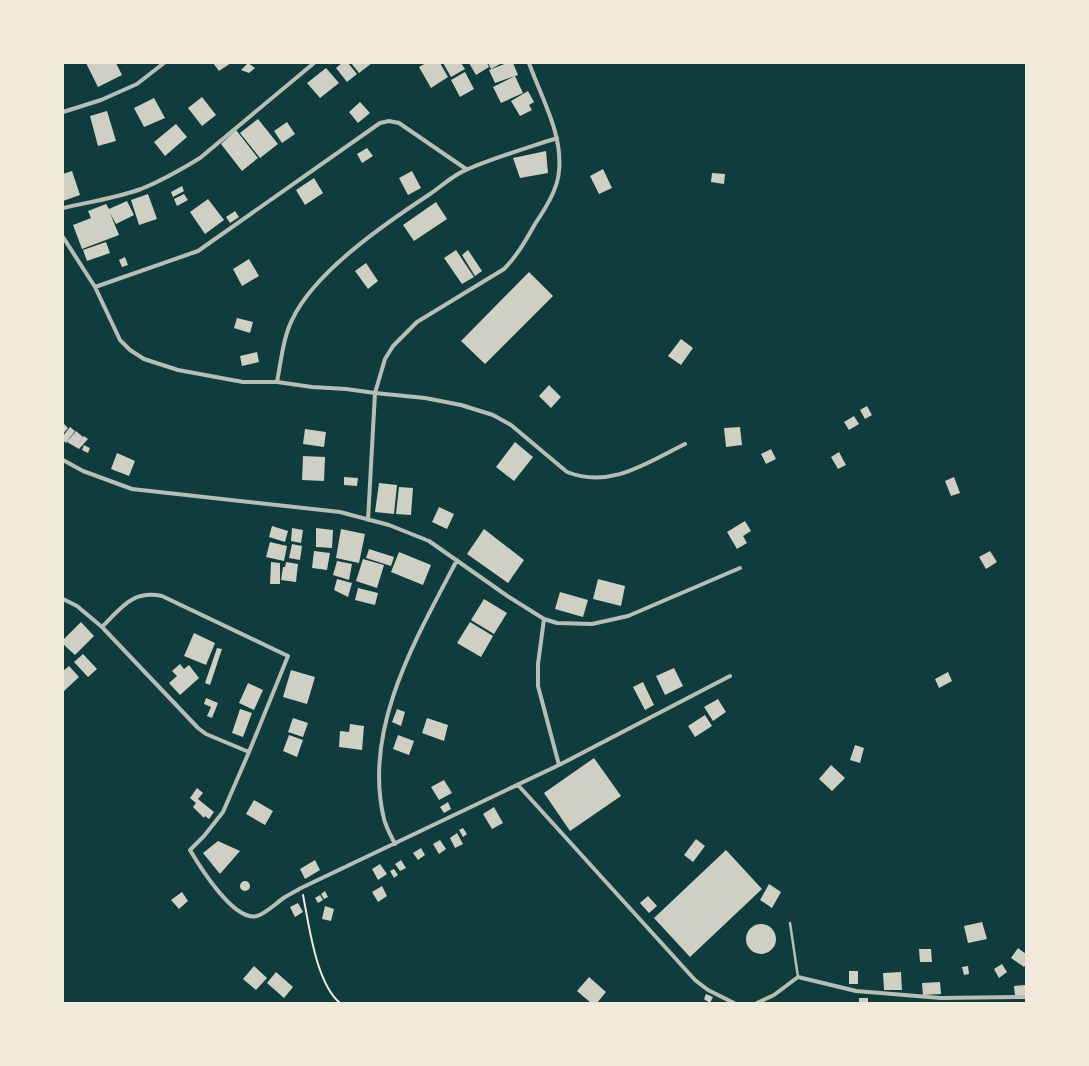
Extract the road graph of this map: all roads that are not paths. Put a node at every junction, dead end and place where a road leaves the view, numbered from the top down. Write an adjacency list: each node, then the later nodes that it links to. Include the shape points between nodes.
1 (164, 63): 4 (street, via 137,84 101,100)
2 (314, 63): 7 (street, via 200,158 180,170 141,189)
3 (529, 63): 5 (street)
4 (63, 112)
5 (557, 138): 6 (street); 11 (street, via 559,172 556,184 540,217 514,258 490,279 436,309 404,333 385,359)
6 (466, 169): 9 (street, via 399,123 380,123 198,251); 10 (street, via 383,225 310,291 291,321)
7 (63, 208)
8 (63, 237): 9 (street)
9 (95, 287): 10 (street, via 120,340 144,358 178,370 243,382)
10 (277, 382): 11 (street)
11 (375, 393): 12 (street, via 461,404 493,415 528,437 567,472 577,476 598,479 617,476); 14 (street)
12 (685, 444)
13 (63, 460): 14 (street, via 83,471 132,489 340,512)
14 (368, 520): 15 (street, via 389,525 429,541)
15 (457, 560): 18 (street); 24 (street, via 406,662 384,730 381,803 384,820)
16 (740, 568): 18 (street, via 611,621 573,624)
17 (63, 598): 19 (street, via 78,606)
18 (544, 619): 22 (street, via 538,686)
19 (102, 627): 21 (street, via 198,728 206,734); 21 (street, via 129,600 154,594 288,656)
20 (730, 676): 22 (street)
21 (249, 752): 24 (street, via 223,812 190,850 210,880 240,912 248,916 264,913 301,888)
22 (560, 764): 23 (street)
23 (518, 785): 24 (street); 28 (street, via 695,980 708,990)
24 (395, 844)
25 (790, 923): 26 (lane)
26 (798, 977): 27 (street, via 856,991 941,998); 29 (street, via 774,995)
27 (1026, 997)
28 (734, 1003)
29 (757, 1003)

